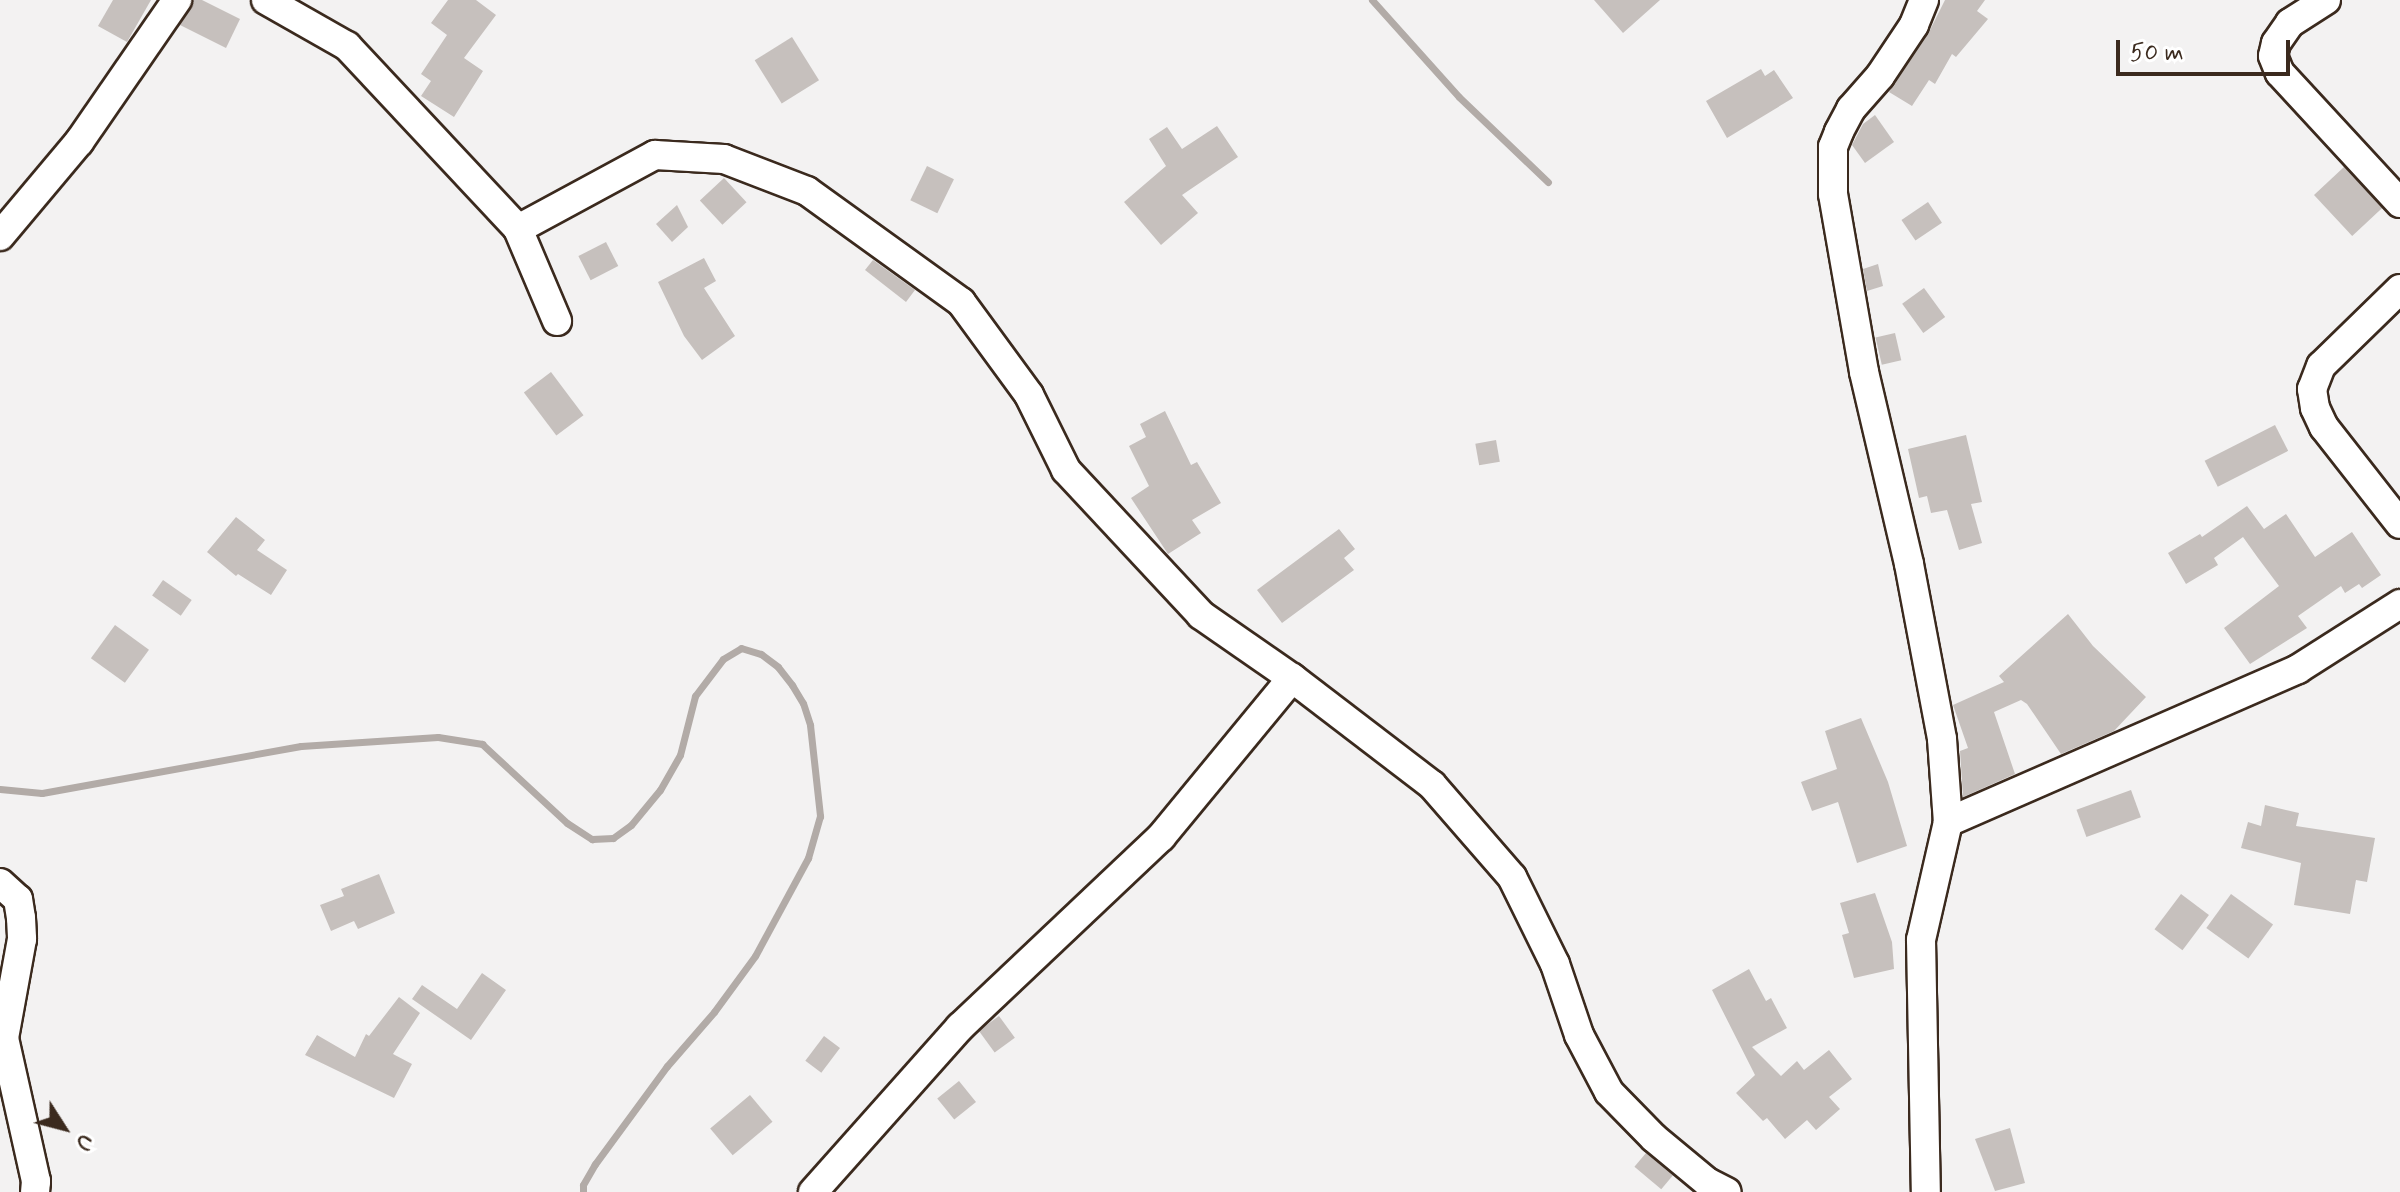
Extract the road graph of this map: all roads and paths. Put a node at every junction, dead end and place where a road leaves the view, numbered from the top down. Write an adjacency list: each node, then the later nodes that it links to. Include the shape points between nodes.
1 (177, 0): 7 (street, via 79,142)
2 (266, 0): 6 (street, via 347,46)
3 (1924, 0): 13 (street, via 1914,25 1839,132 1833,147 1833,194 1864,372 1909,564 1942,739)
4 (2326, 0): 5 (street, via 2290,23 2273,56 2280,73)
5 (2400, 203)
6 (518, 229): 9 (street); 12 (street, via 655,155 724,159 807,191 961,302 1029,395 1066,470 1201,615)
7 (0, 236)
8 (2400, 289): 10 (street, via 2321,366 2312,389 2324,427)
9 (557, 321)
10 (2400, 524)
11 (2400, 604): 13 (street, via 2298,669)
12 (1292, 678): 16 (street, via 1161,837 960,1027); 17 (street, via 1432,785 1512,877 1609,1092 1654,1138)
13 (1948, 822): 18 (street, via 1921,940)
14 (0, 883): 15 (street, via 18,899 21,918 4,1038)
15 (35, 1192)
16 (813, 1192)
17 (1727, 1192)
18 (1926, 1192)

